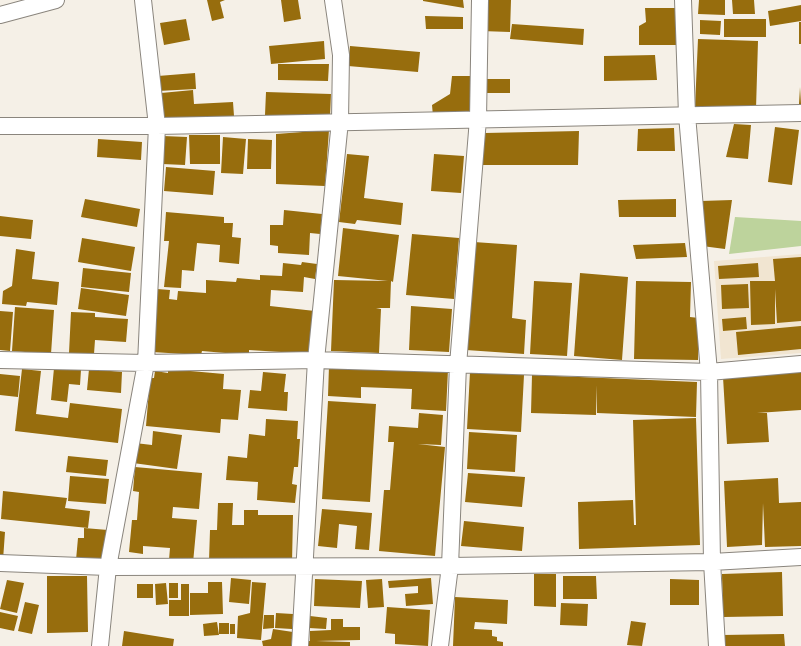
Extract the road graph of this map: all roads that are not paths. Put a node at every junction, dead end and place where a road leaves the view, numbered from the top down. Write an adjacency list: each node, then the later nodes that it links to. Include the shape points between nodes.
1 (56, 0): 6 (street)
2 (143, 0): 12 (street)
3 (333, 0): 10 (street, via 341,54)
4 (480, 0): 9 (street)
5 (683, 0): 8 (street)
6 (0, 15)
7 (801, 112): 8 (street)
8 (687, 115): 9 (street); 18 (street)
9 (478, 119): 10 (street); 17 (street)
10 (340, 121): 12 (street); 14 (street)
11 (0, 126): 12 (street)
12 (157, 126): 15 (street)
13 (0, 360): 15 (street)
14 (316, 360): 15 (street); 17 (street); 22 (street)
15 (146, 363): 24 (street)
16 (801, 364): 18 (street)
17 (458, 365): 18 (street); 23 (street)
18 (709, 372): 20 (street)
19 (801, 557): 20 (street)
20 (712, 562): 23 (street); 28 (street)
21 (0, 563): 24 (street)
22 (305, 566): 23 (street); 24 (street); 26 (street)
23 (450, 566): 27 (street)
24 (108, 567): 25 (street)
25 (100, 646)
26 (300, 646)
27 (440, 646)
28 (717, 646)

